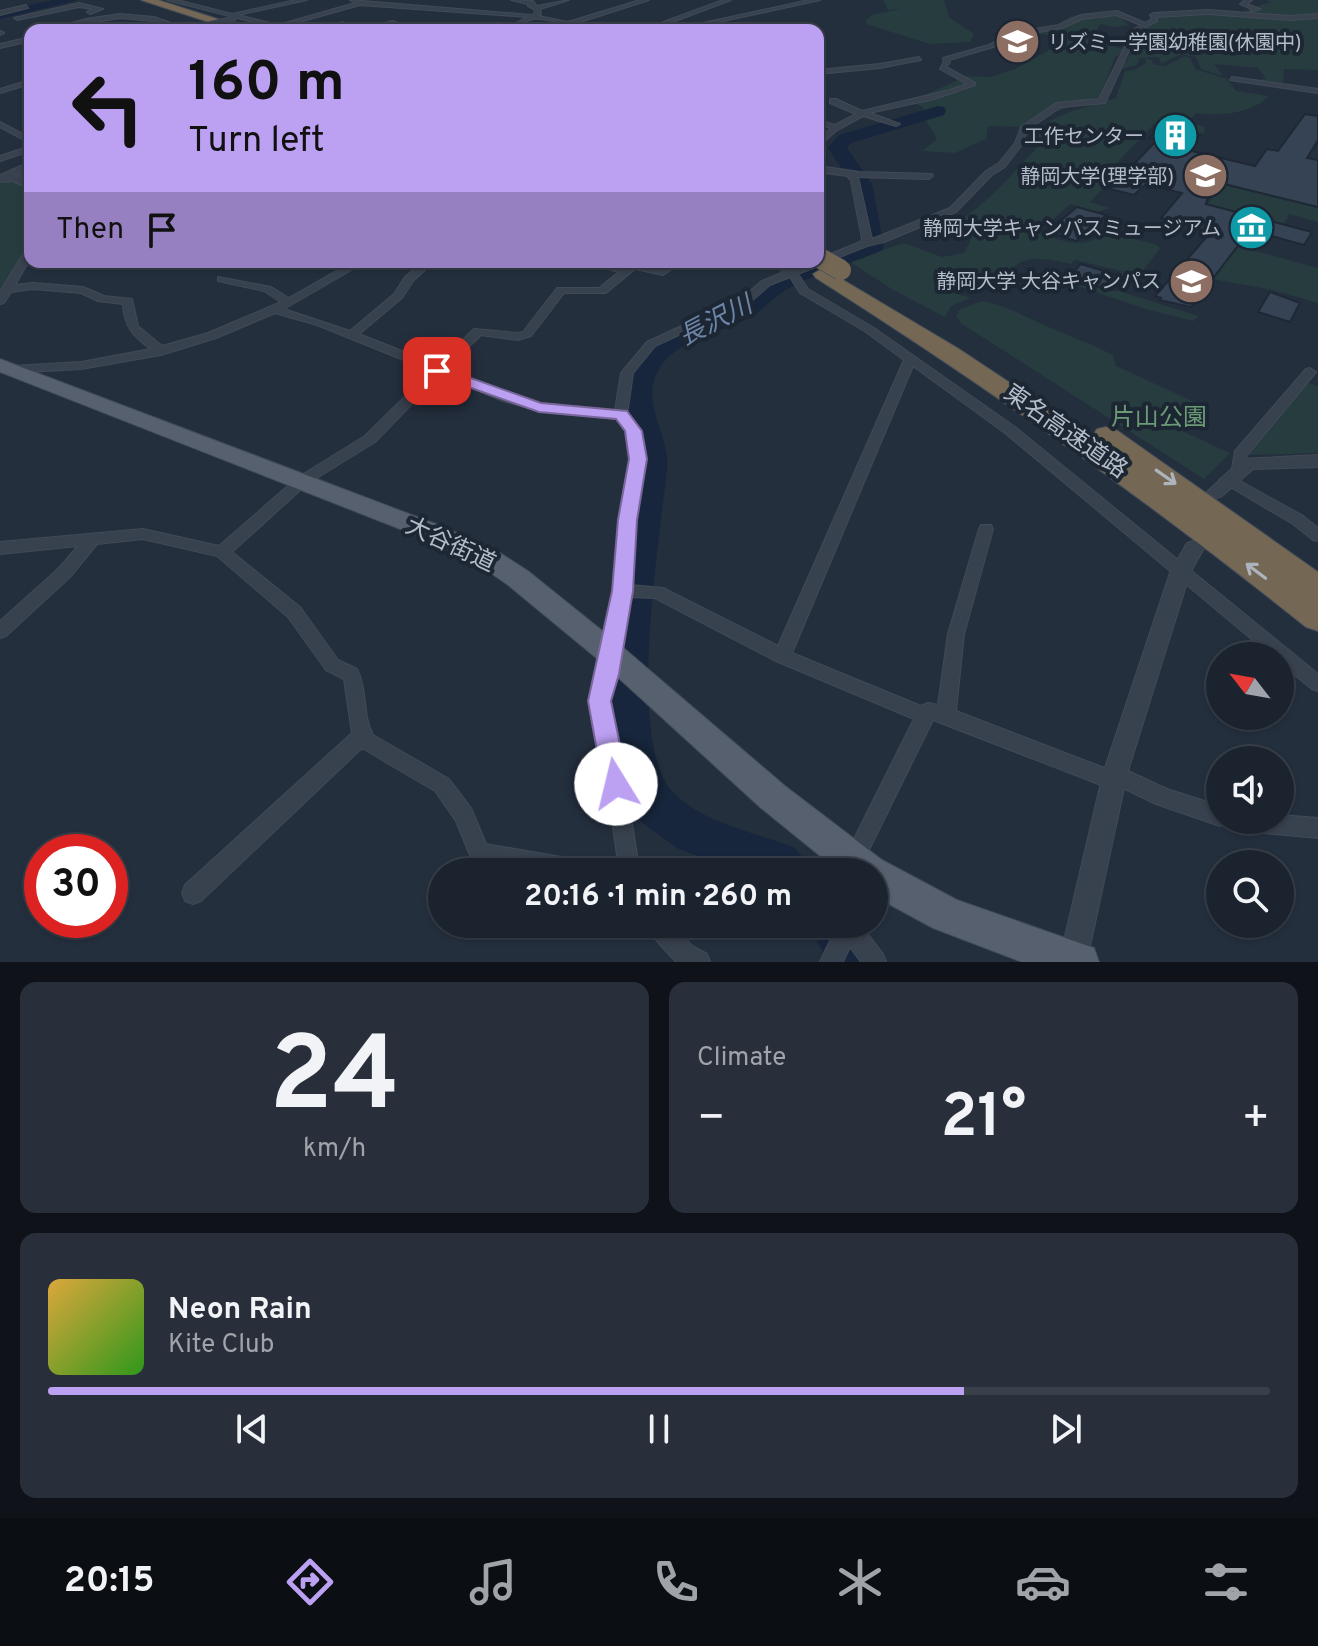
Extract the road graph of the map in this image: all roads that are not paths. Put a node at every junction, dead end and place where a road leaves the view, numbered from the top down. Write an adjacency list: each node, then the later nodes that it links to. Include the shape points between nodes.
1 (20, 0): 16 (street)
2 (62, 0): 21 (street)
3 (127, 0): 31 (highway)
4 (146, 0): 33 (highway)
5 (169, 0): 18 (street)
6 (189, 0): 18 (street)
7 (258, 0): 17 (street)
8 (304, 0): 17 (street)
9 (514, 0): 19 (street, via 533,3)
10 (566, 0): 19 (street)
11 (646, 0): 26 (street)
12 (728, 0): 38 (street)
13 (817, 0): 39 (street)
14 (1249, 0): 20 (street, via 1243,4 1257,9)
15 (357, 1): 19 (street); 35 (street)
16 (5, 3)
17 (271, 6): 24 (street, via 234,14 241,17)
18 (206, 10): 24 (street)
19 (536, 12): 25 (street); 26 (street)
20 (1236, 13): 22 (street); 40 (street, via 1155,14 1154,21)
21 (2, 15): 23 (street)
22 (1318, 16)
23 (17, 18): 27 (street); 28 (street, via 79,5 100,9)
24 (236, 18): 32 (street, bridge); 34 (street)
25 (521, 23): 36 (street)
26 (570, 23): 37 (street)
27 (38, 24)
28 (57, 24)
29 (74, 24): 30 (street, via 115,15)
30 (175, 24)
31 (204, 24)
32 (213, 24)
33 (226, 24)
34 (265, 24)
35 (289, 24)
36 (526, 24)
37 (574, 24)
38 (662, 24)
39 (703, 24)
40 (1143, 24): 51 (street, via 1117,13 1019,33 945,59 942,68 973,84); 68 (street, via 1102,101 1059,105 1024,129 1002,165 953,210)
41 (24, 40): 42 (street)
42 (2, 45): 43 (street)
43 (24, 50)
44 (919, 59): 45 (street)
45 (824, 71)
46 (1232, 79): 49 (street)
47 (24, 83): 48 (street)
48 (0, 91)
49 (1318, 91)
50 (833, 101): 51 (street)
51 (865, 112): 52 (street); 55 (street)
52 (893, 123)
53 (0, 124): 56 (street)
54 (824, 124): 55 (street)
55 (834, 127): 57 (street)
56 (24, 138)
57 (824, 138)
58 (24, 150): 59 (street)
59 (0, 159)
60 (24, 168): 65 (street)
61 (824, 170): 62 (street)
62 (854, 174): 63 (street); 68 (street)
63 (929, 176)
64 (24, 177): 66 (street)
65 (0, 178): 66 (street)
66 (14, 178): 67 (street)
67 (24, 183)
68 (865, 244): 70 (street)
69 (24, 260): 80 (street)
70 (824, 262)
71 (349, 268): 82 (street)
72 (422, 268): 84 (street)
73 (613, 268): 78 (street)
74 (630, 268): 78 (street)
75 (643, 268): 76 (street)
76 (669, 268)
77 (811, 268): 86 (street, via 798,286); 90 (street, via 766,283 746,300 651,344 627,373); 101 (highway, 東名高速道路, one-way to 101, via 944,329 1200,500); 103 (highway, 東名高速道路, one-way to 77, via 1017,395)
78 (626, 271): 88 (street, via 602,291 561,290 527,334 478,331)
79 (222, 279): 82 (street, via 267,289)
80 (7, 289): 81 (street); 85 (street, via 83,290 102,299 128,301 129,323)
81 (0, 301)
82 (289, 302): 83 (street)
83 (275, 310): 84 (street); 85 (street)
84 (350, 336): 88 (street)
85 (161, 351): 87 (street, via 43,370)
86 (910, 359): 100 (street, via 1010,430); 106 (street)
87 (4, 368): 93 (main road, 大谷街道)
88 (437, 371): 90 (street, via 539,407); 93 (street, via 370,439)
89 (1310, 372): 92 (street, via 1240,454)
90 (621, 415): 102 (street, via 634,431 638,459)
91 (1318, 461): 92 (street, via 1248,463)
92 (1227, 480): 95 (street)
93 (302, 481): 99 (street); 105 (main road, 大谷街道, via 488,558)
94 (986, 529): 108 (street, via 956,634)
95 (1318, 536)
96 (93, 538): 97 (street); 99 (street, via 143,534); 104 (street, via 64,573)
97 (0, 548)
98 (1194, 548): 100 (street)
99 (222, 552): 110 (street, via 294,612 332,665 351,674)
100 (1180, 573): 107 (street); 111 (street)
101 (1318, 589)
102 (623, 591): 105 (street); 106 (street, via 657,592)
103 (1318, 618)
104 (0, 631)
105 (610, 654): 116 (street, via 600,701); 117 (main road, 大谷街道)
106 (782, 656): 109 (street)
107 (1318, 684)
108 (946, 715): 109 (street, via 928,711); 111 (street)
109 (926, 716): 118 (street)
110 (362, 736): 115 (street, via 442,785 464,815 479,853); 120 (street)
111 (1114, 778): 112 (street); 125 (street)
112 (1206, 811)
113 (1294, 826): 114 (street)
114 (1318, 828)
115 (508, 858)
116 (626, 858)
117 (850, 858)
118 (870, 858)
119 (888, 886): 125 (main road, 大谷街道, via 946,914)
120 (193, 893)
121 (670, 938): 126 (street)
122 (843, 938): 124 (street)
123 (856, 938): 127 (street)
124 (833, 961)
125 (1076, 961)
126 (699, 962)
127 (875, 962)

